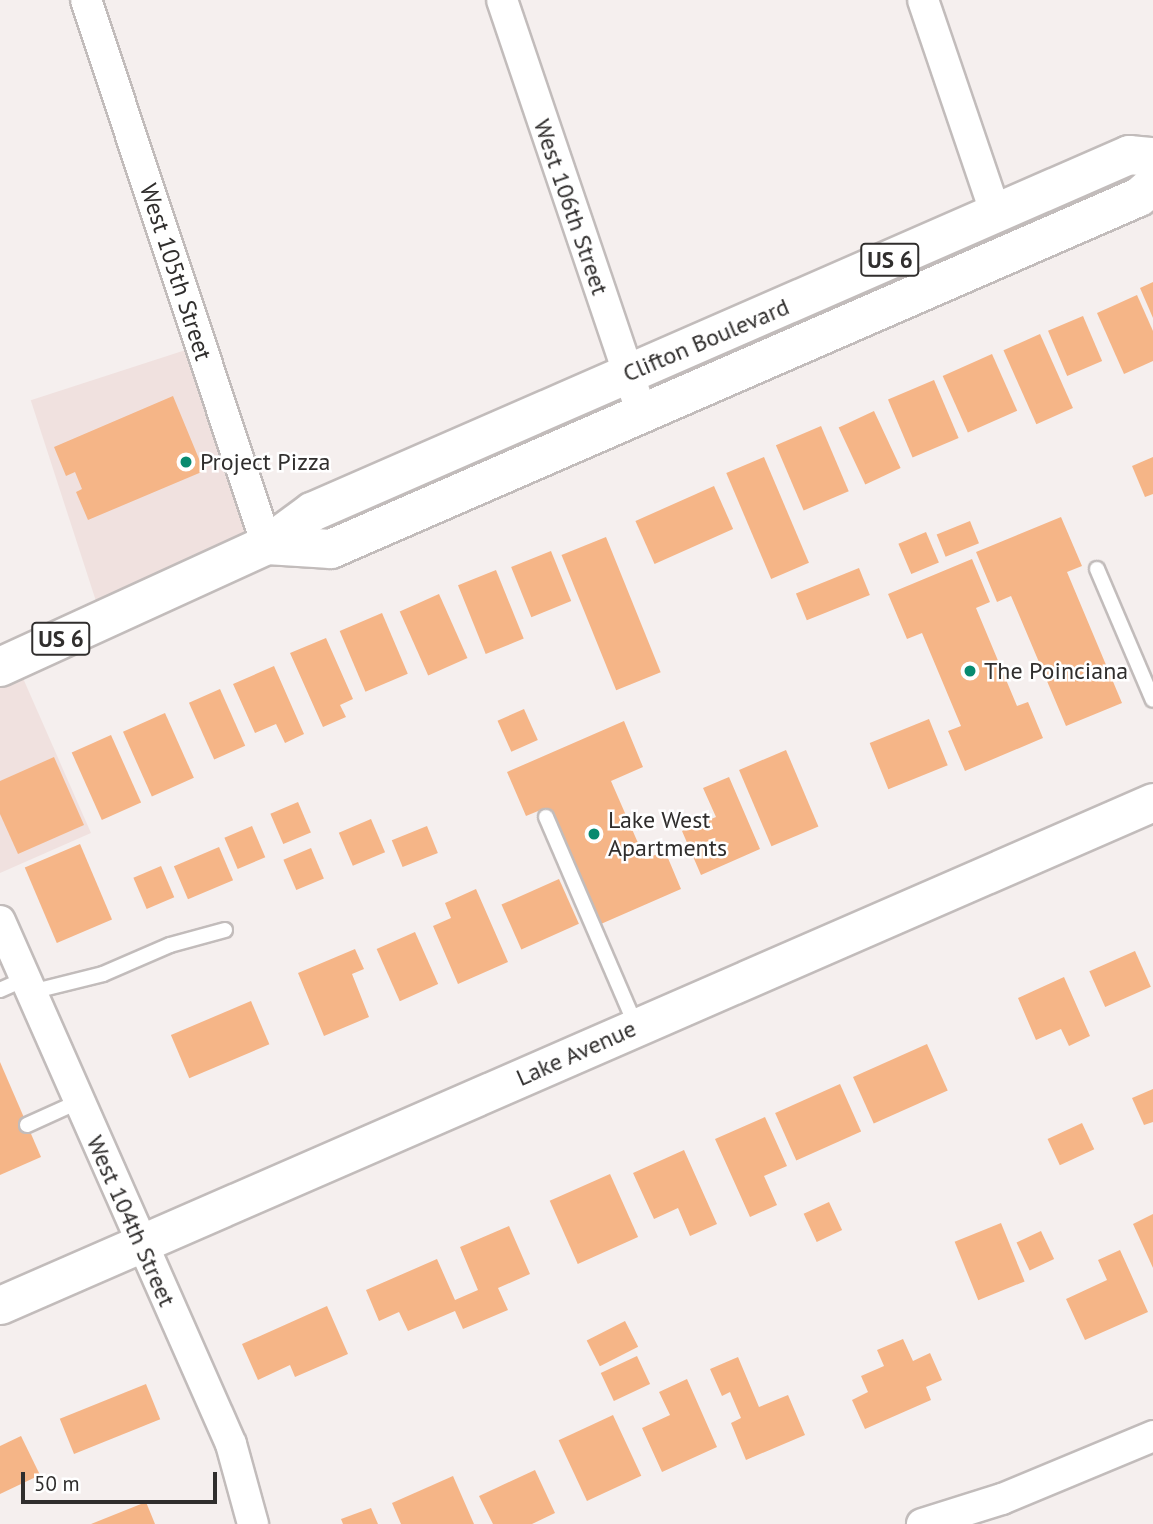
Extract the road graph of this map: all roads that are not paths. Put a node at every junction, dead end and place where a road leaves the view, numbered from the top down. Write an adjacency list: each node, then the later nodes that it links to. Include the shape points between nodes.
1 (86, 0): 9 (street, West 105th Street)
2 (502, 0): 7 (street, West 106th Street)
3 (923, 0): 6 (street)
4 (1153, 157): 6 (main road, Clifton Boulevard / US 6, via 1129,155)
5 (1153, 185): 8 (main road, Clifton Boulevard / US 6, via 1139,197)
6 (996, 214): 7 (main road, Clifton Boulevard / US 6)
7 (628, 374): 8 (street, West 106th Street); 9 (main road, Clifton Boulevard / US 6, via 312,512)
8 (642, 413): 9 (main road, Clifton Boulevard / US 6, via 331,549)
9 (267, 545): 11 (main road, Clifton Boulevard / US 6)
10 (1097, 569): 12 (lane)
11 (0, 667)
12 (1153, 700)
13 (1153, 802): 18 (street, Lake Avenue)
14 (546, 817): 18 (lane)
15 (0, 921): 17 (street, West 104th Street)
16 (226, 929): 17 (lane, via 170,945 103,974)
17 (19, 987): 19 (street, West 104th Street)
18 (636, 1027): 21 (street, Lake Avenue)
19 (78, 1102): 20 (lane); 21 (street, West 104th Street)
20 (27, 1125)
21 (140, 1244): 22 (street, Lake Avenue); 24 (street, West 104th Street, via 231,1444)
22 (0, 1305)
23 (1153, 1436): 25 (street, via 1002,1499)
24 (253, 1524)
25 (922, 1524)

